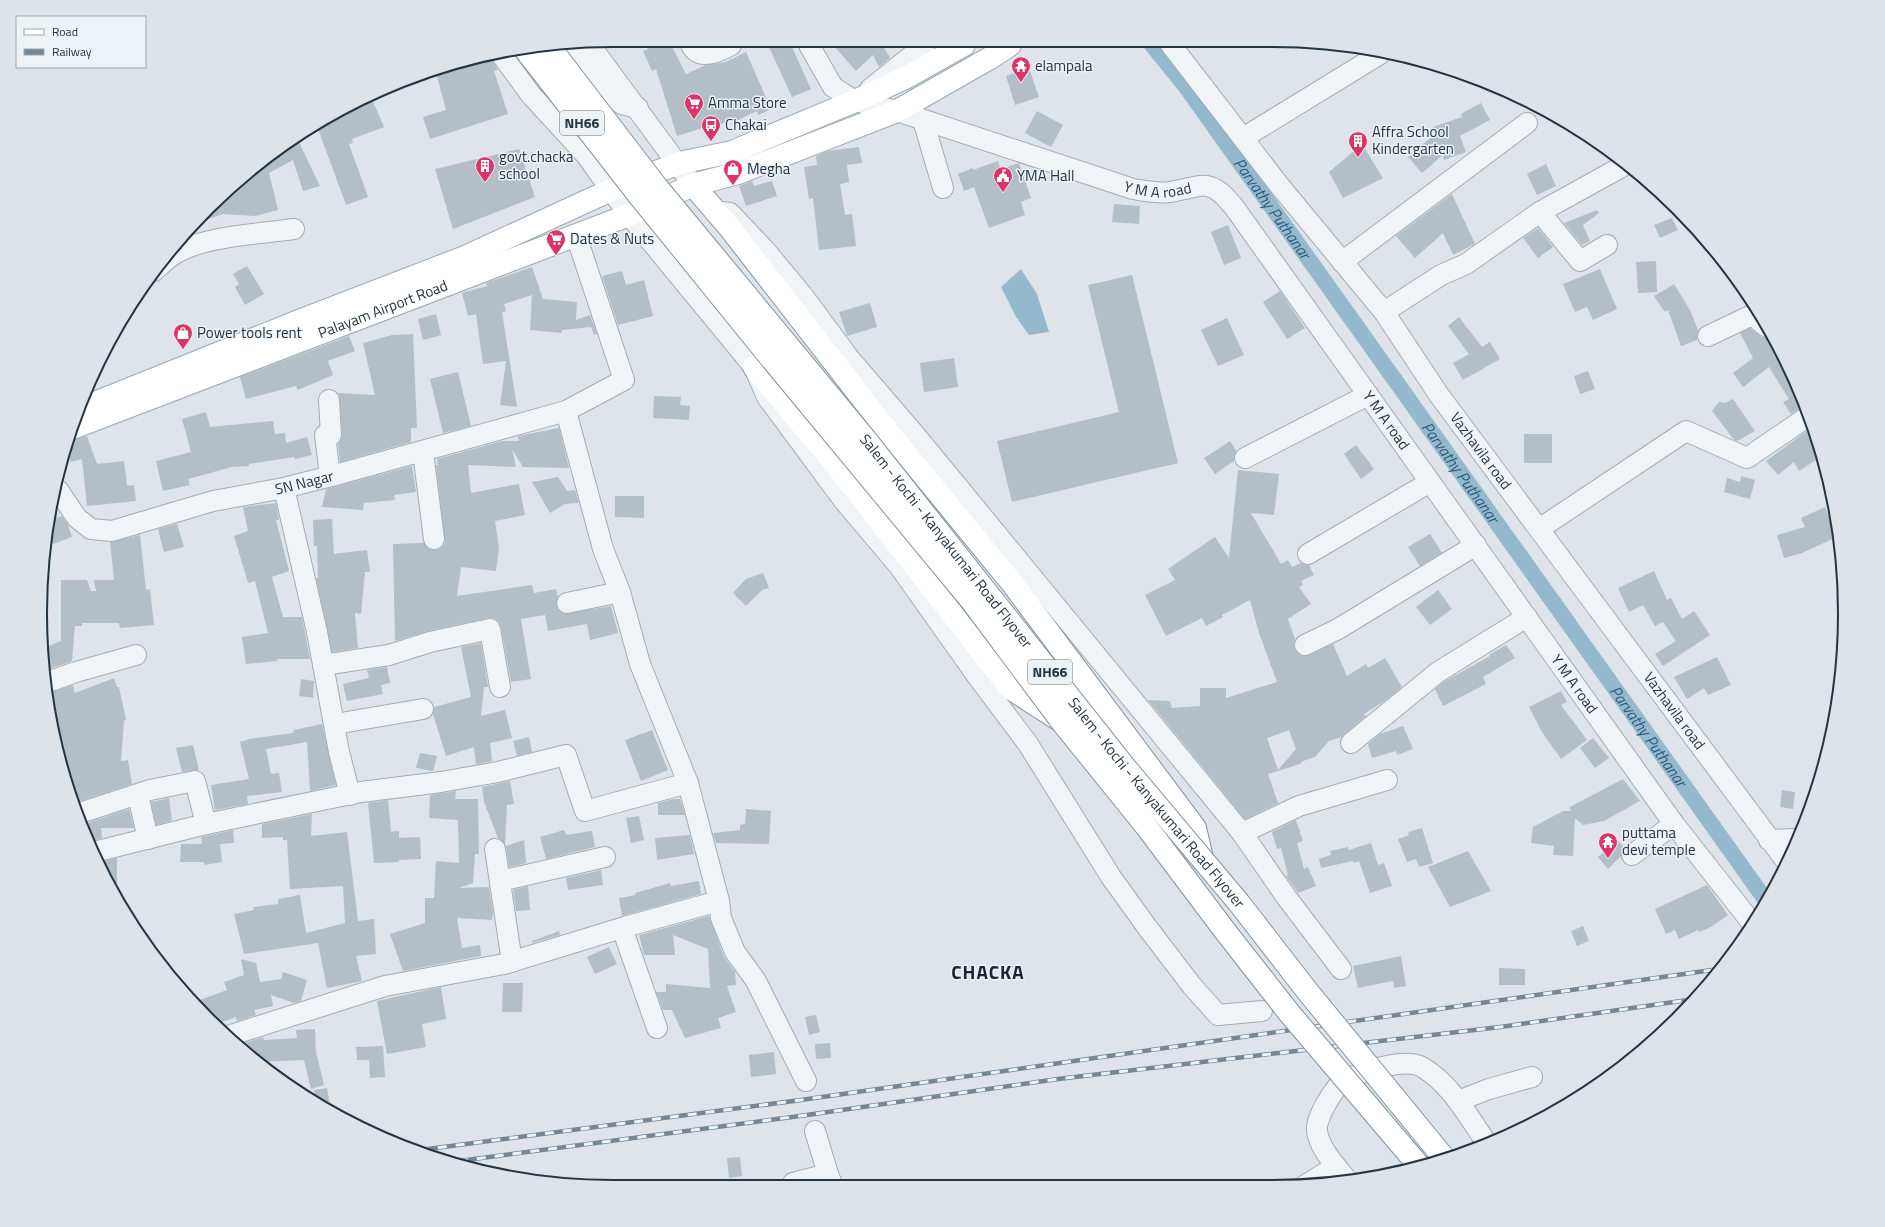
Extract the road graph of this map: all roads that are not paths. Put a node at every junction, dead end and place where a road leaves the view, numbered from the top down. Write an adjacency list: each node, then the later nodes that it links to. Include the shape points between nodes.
1 (692, 47): 2 (street, via 700,53 710,55)
2 (727, 47)
3 (810, 47): 14 (street, Y M A road, via 833,87)
4 (923, 47): 14 (street)
5 (960, 47): 14 (main road, Palayam Airport Road, via 907,77)
6 (1007, 47): 16 (main road, Palayam Airport Road)
7 (1173, 47): 19 (street, Vazhavila road)
8 (592, 48): 15 (street)
9 (571, 49): 15 (street, via 609,95 622,104)
10 (551, 51): 25 (main road, NH66, bridge)
11 (529, 54): 25 (main road, NH66, bridge)
12 (1375, 57): 19 (street)
13 (504, 58): 24 (street, via 531,95 586,155)
14 (856, 101): 16 (street, Y M A road); 20 (main road, Palayam Airport Road, via 732,152)
15 (638, 108): 20 (street)
16 (897, 111): 17 (street, Y M A road); 22 (main road, Palayam Airport Road, via 738,173)
17 (923, 120): 23 (street); 37 (street, Y M A road, via 1133,189 1168,193 1203,185 1221,192)
18 (1527, 123): 32 (street)
19 (1243, 138): 32 (street, Vazhavila road)
20 (678, 163): 22 (street); 24 (main road, Palayam Airport Road)
21 (1620, 168): 27 (street)
22 (693, 185): 25 (main road, Palayam Airport Road); 26 (main road)
23 (943, 188)
24 (611, 190): 25 (street); 39 (main road, Palayam Airport Road, via 465,256)
25 (642, 200): 29 (main road, Palayam Airport Road); 36 (street); 62 (main road, Salem - Kochi - Kanyakumari Road Flyover / NH66, bridge, via 971,600); 80 (main road, Salem - Kochi - Kanyakumari Road Flyover / NH66, bridge, via 866,440 1124,766)
26 (715, 210): 72 (street, via 730,213 804,297 849,358 917,437); 80 (main road, via 1027,602 1195,828)
27 (1540, 212): 30 (street, via 1580,261); 33 (street, via 1466,264 1441,275)
28 (294, 229): 31 (street, via 220,240 192,246)
29 (576, 235): 40 (street, SN Nagar, via 624,380); 42 (main road, Palayam Airport Road)
30 (1607, 245)
31 (177, 253)
32 (1342, 262): 33 (street, Vazhavila road)
33 (1384, 312): 49 (street, Vazhavila road, via 1440,395)
34 (1754, 317): 35 (street, via 1750,316)
35 (1708, 336)
36 (754, 367): 62 (main road, via 836,465 1010,688); 88 (street, via 767,397 844,501 899,566 1028,744 1112,877 1192,986 1218,1015)
37 (1368, 395): 44 (street); 46 (street, Y M A road)
38 (329, 400): 45 (street, via 331,435 325,436)
39 (86, 406)
40 (566, 411): 43 (street, SN Nagar); 53 (street, via 603,549)
41 (1804, 419): 49 (street, via 1747,458 1686,431)
42 (79, 426)
43 (423, 452): 45 (street, SN Nagar); 50 (street)
44 (1245, 458)
45 (330, 476): 47 (street, SN Nagar)
46 (1430, 482): 51 (street, Y M A road); 52 (street)
47 (284, 488): 48 (street, SN Nagar, via 213,501 112,531 91,529 77,518); 58 (street)
48 (60, 493)
49 (1539, 529): 75 (street, Vazhavila road)
50 (434, 539)
51 (1476, 546): 55 (street, Y M A road); 56 (street, via 1338,629)
52 (1308, 554)
53 (620, 592): 54 (street); 66 (street, via 640,664)
54 (567, 603)
55 (1527, 617): 64 (street, via 1438,672); 71 (street, Y M A road)
56 (1304, 645)
57 (136, 655): 59 (street)
58 (323, 665): 60 (street, via 389,655 430,642 490,629); 63 (street)
59 (51, 681)
60 (500, 687)
61 (423, 709): 63 (street)
62 (1062, 722): 97 (main road, Salem - Kochi - Kanyakumari Road Flyover / NH66, bridge, via 1146,826 1290,1014)
63 (335, 724): 68 (street)
64 (1351, 743)
65 (1387, 780): 72 (street, via 1298,806)
66 (688, 783): 68 (street, via 585,811 566,755 498,772 441,782 379,788); 83 (street)
67 (138, 795): 69 (street); 70 (street, via 195,781); 73 (street)
68 (350, 795): 70 (street)
69 (83, 812)
70 (206, 824): 73 (street)
71 (1674, 824): 78 (street); 84 (street, Y M A road)
72 (1242, 833): 87 (street)
73 (148, 839): 77 (street)
74 (1791, 839): 75 (street)
75 (1770, 840): 81 (street, Vazhavila road)
76 (495, 849): 82 (street)
77 (99, 851)
78 (1632, 855)
79 (605, 857): 82 (street)
80 (1202, 858): 96 (main road, Salem - Kochi - Kanyakumari Road Flyover / NH66, bridge)
81 (1783, 858)
82 (500, 881): 86 (street)
83 (719, 901): 85 (street); 92 (street, via 721,918 735,952 756,981)
84 (1749, 919)
85 (622, 928): 86 (street); 89 (street)
86 (512, 962): 90 (street, via 385,986)
87 (1341, 969)
88 (1262, 1011)
89 (657, 1028)
90 (235, 1034)
91 (1532, 1077): 93 (street)
92 (806, 1081)
93 (1458, 1101): 95 (street); 98 (street, via 1442,1080 1420,1066 1400,1064 1377,1068 1342,1082 1322,1111 1316,1130 1323,1147)
94 (815, 1131): 100 (street)
95 (1484, 1139)
96 (1441, 1154)
97 (1415, 1162)
98 (1341, 1173): 99 (street)
99 (1331, 1177)
100 (830, 1179)

